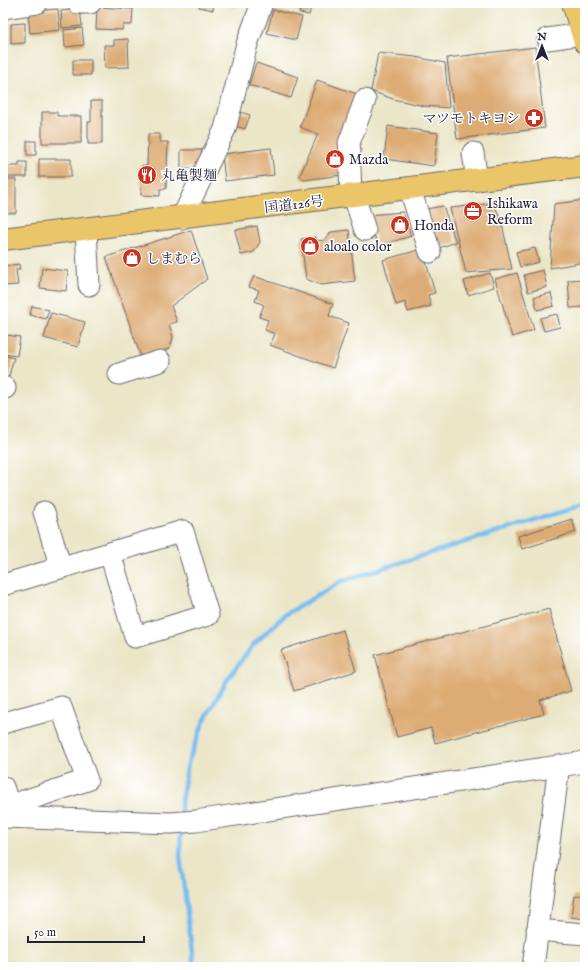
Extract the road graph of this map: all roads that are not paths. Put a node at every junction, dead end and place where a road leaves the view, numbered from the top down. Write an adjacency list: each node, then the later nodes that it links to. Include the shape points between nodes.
1 (37, 3): 6 (street)
2 (78, 3): 3 (street)
3 (90, 3)
4 (262, 3): 15 (street, via 225,129)
5 (573, 3): 7 (main road)
6 (3, 8)
7 (584, 38): 8 (street)
8 (548, 39)
9 (365, 100): 14 (street, via 350,143)
10 (474, 152): 12 (street)
11 (585, 166): 12 (main road, 国道126号)
12 (477, 180): 13 (main road, 国道126号)
13 (410, 189): 14 (main road, 国道126号); 19 (street)
14 (352, 197): 15 (main road, 国道126号); 17 (street)
15 (182, 218): 16 (main road, 国道126号)
16 (86, 230): 18 (main road, 国道126号); 20 (street)
17 (365, 230)
18 (3, 239)
19 (430, 252)
20 (89, 285)
21 (160, 361): 22 (street)
22 (119, 374)
23 (44, 512): 25 (street)
24 (110, 553): 24 (street, via 183,531 208,615 135,637); 25 (street)
25 (61, 568): 26 (street)
26 (3, 585)
27 (3, 723): 30 (street, via 61,707 87,780)
28 (585, 762): 29 (street)
29 (559, 765): 30 (street, via 172,823); 31 (street)
30 (7, 807)
31 (536, 930): 32 (street); 33 (street)
32 (585, 934)
33 (533, 967)

